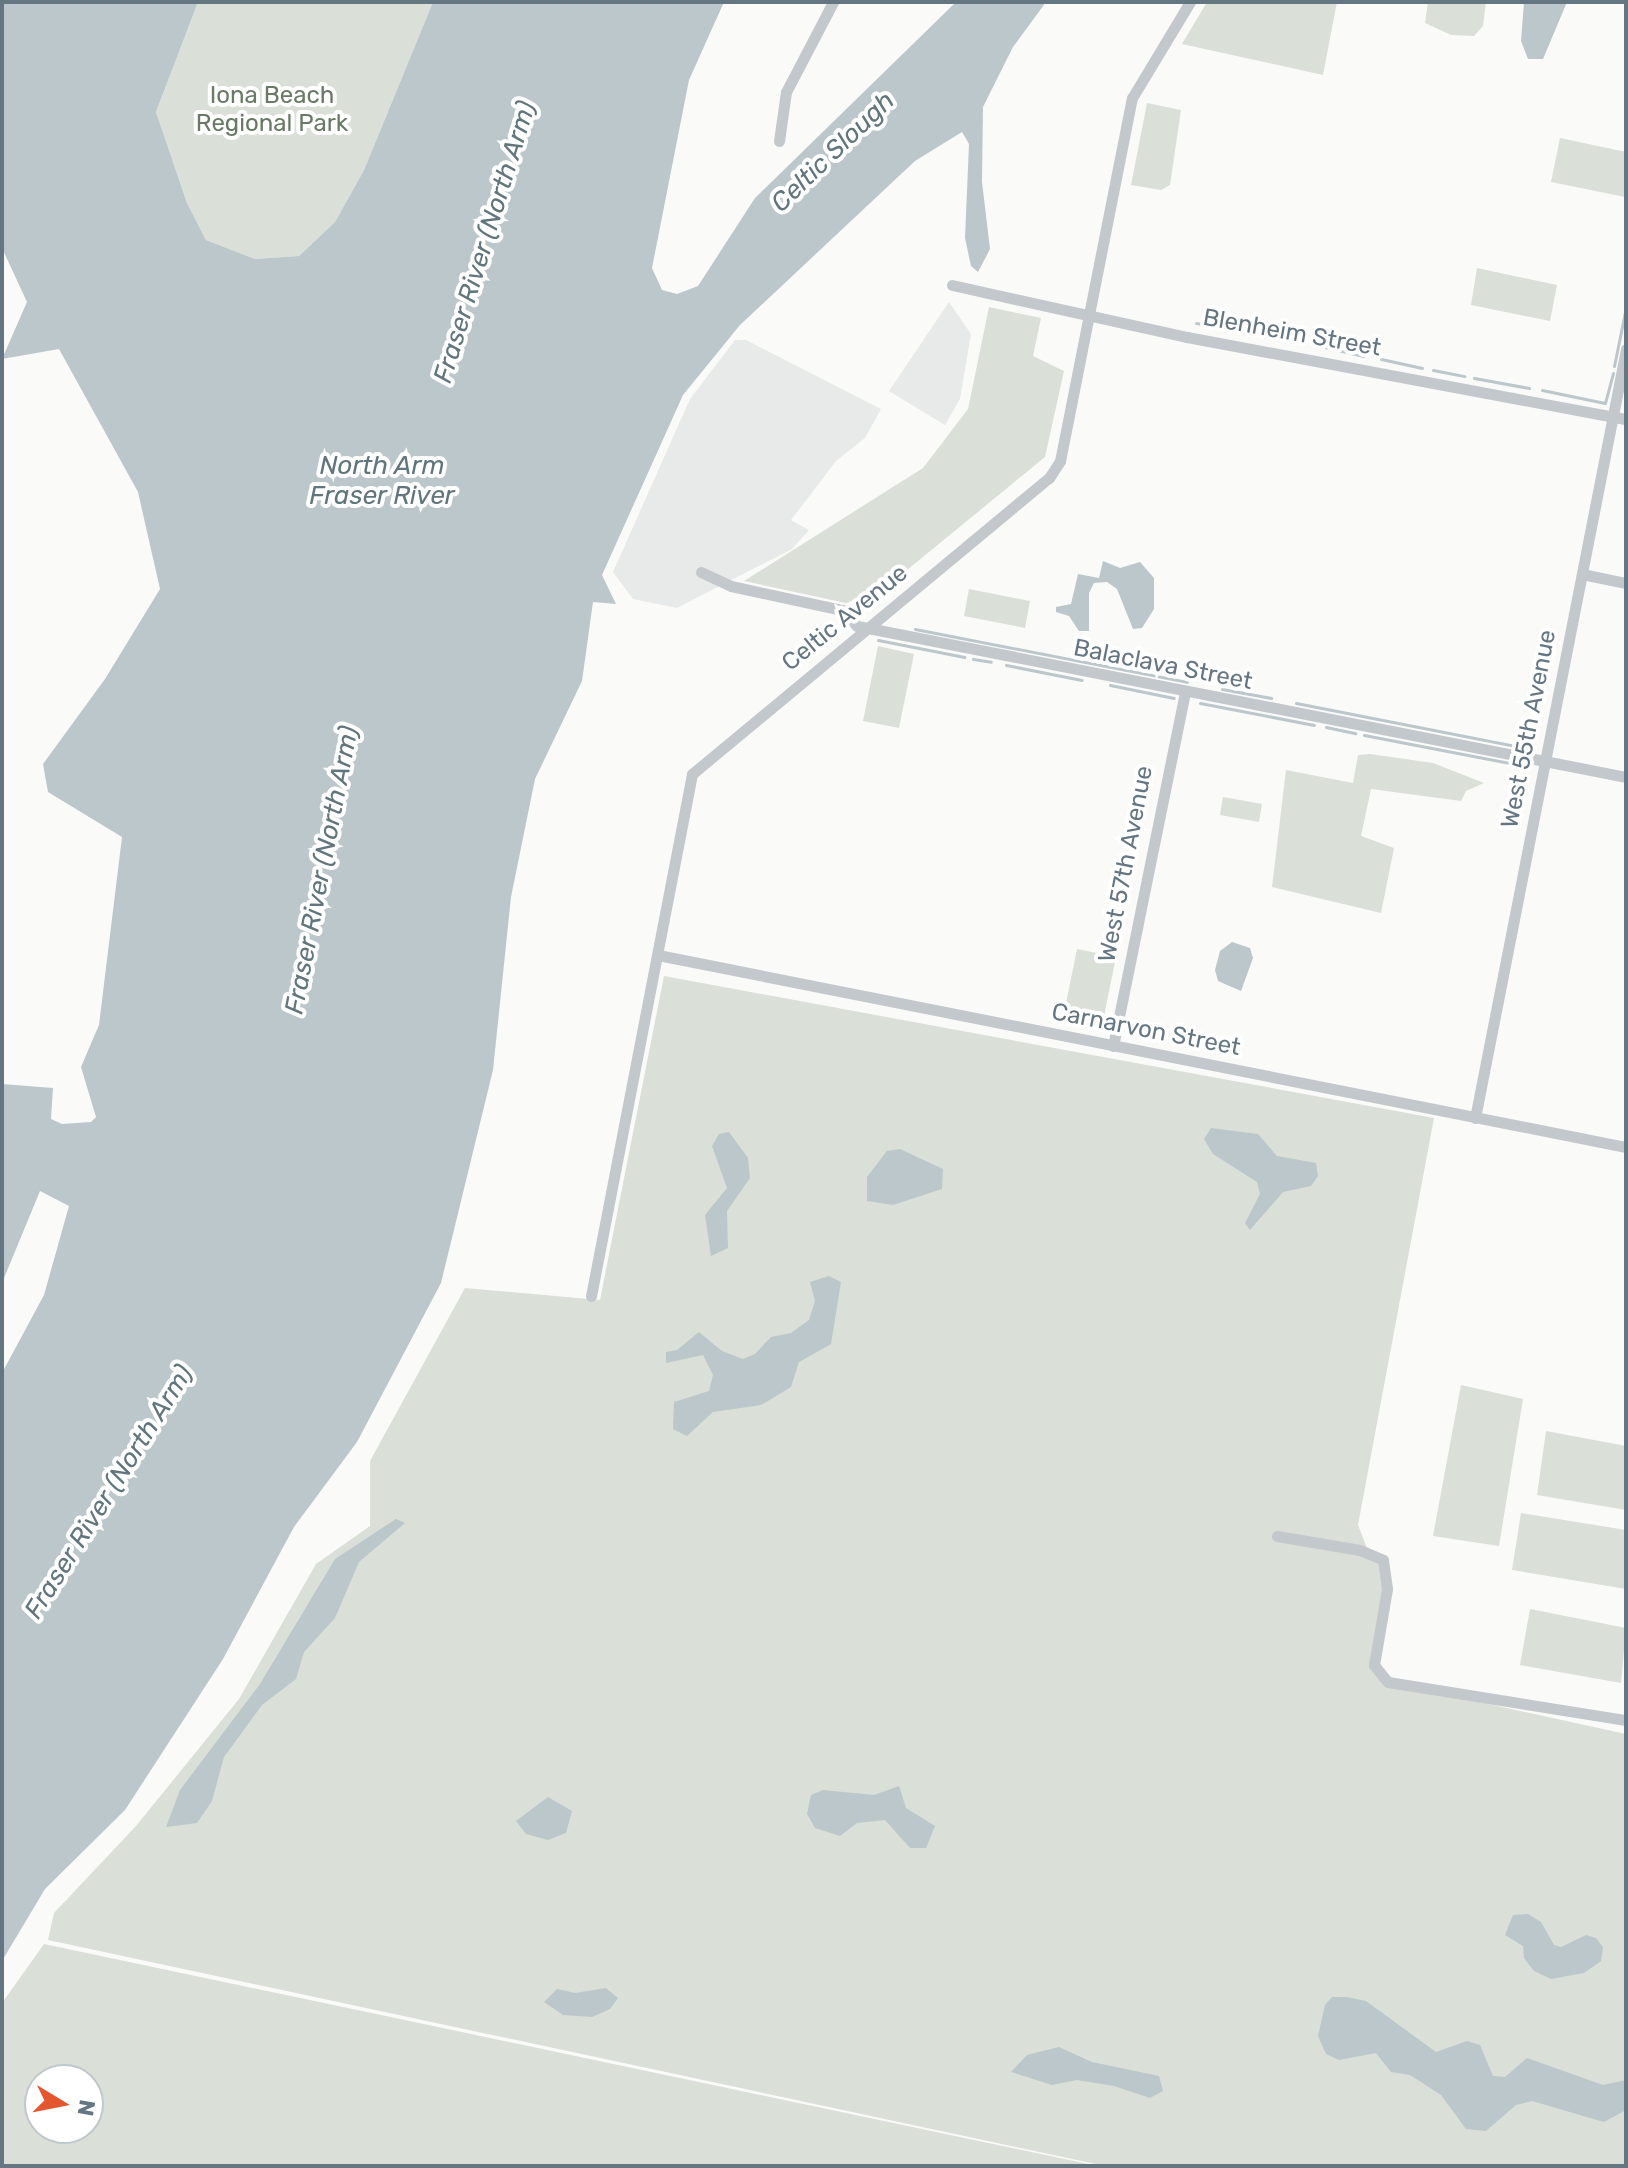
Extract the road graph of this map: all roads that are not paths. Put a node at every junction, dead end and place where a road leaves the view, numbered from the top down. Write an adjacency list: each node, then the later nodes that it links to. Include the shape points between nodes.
1 (833, 2): 3 (street, via 786,92)
2 (1190, 2): 5 (street, Celtic Avenue, via 1132,98)
3 (779, 141)
4 (952, 285): 5 (street, Blenheim Street)
5 (1089, 317): 7 (street, Blenheim Street); 12 (street, Celtic Avenue, via 1060,461 1049,478)
6 (1626, 349): 7 (street, West 55th Avenue)
7 (1613, 417): 8 (street, Blenheim Street); 10 (street, West 55th Avenue)
8 (1626, 419)
9 (701, 572): 12 (street, Balaclava Street, via 731,586 842,610 857,626)
10 (1582, 574): 11 (street); 14 (street, West 55th Avenue)
11 (1626, 583)
12 (868, 628): 13 (street, Balaclava Street); 16 (street, Celtic Avenue, via 692,774)
13 (1185, 693): 14 (street, Balaclava Street); 17 (street, West 57th Avenue)
14 (1545, 760): 15 (street, Balaclava Street); 18 (street, West 55th Avenue)
15 (1626, 777)
16 (658, 955): 17 (street, Carnarvon Street); 20 (street, Celtic Avenue)
17 (1113, 1046): 18 (street, Carnarvon Street)
18 (1475, 1118): 19 (street, Carnarvon Street)
19 (1626, 1147)
20 (591, 1296)
21 (1277, 1536): 22 (street, via 1368,1551 1383,1560 1387,1589 1374,1665 1388,1682)
22 (1626, 1720)

